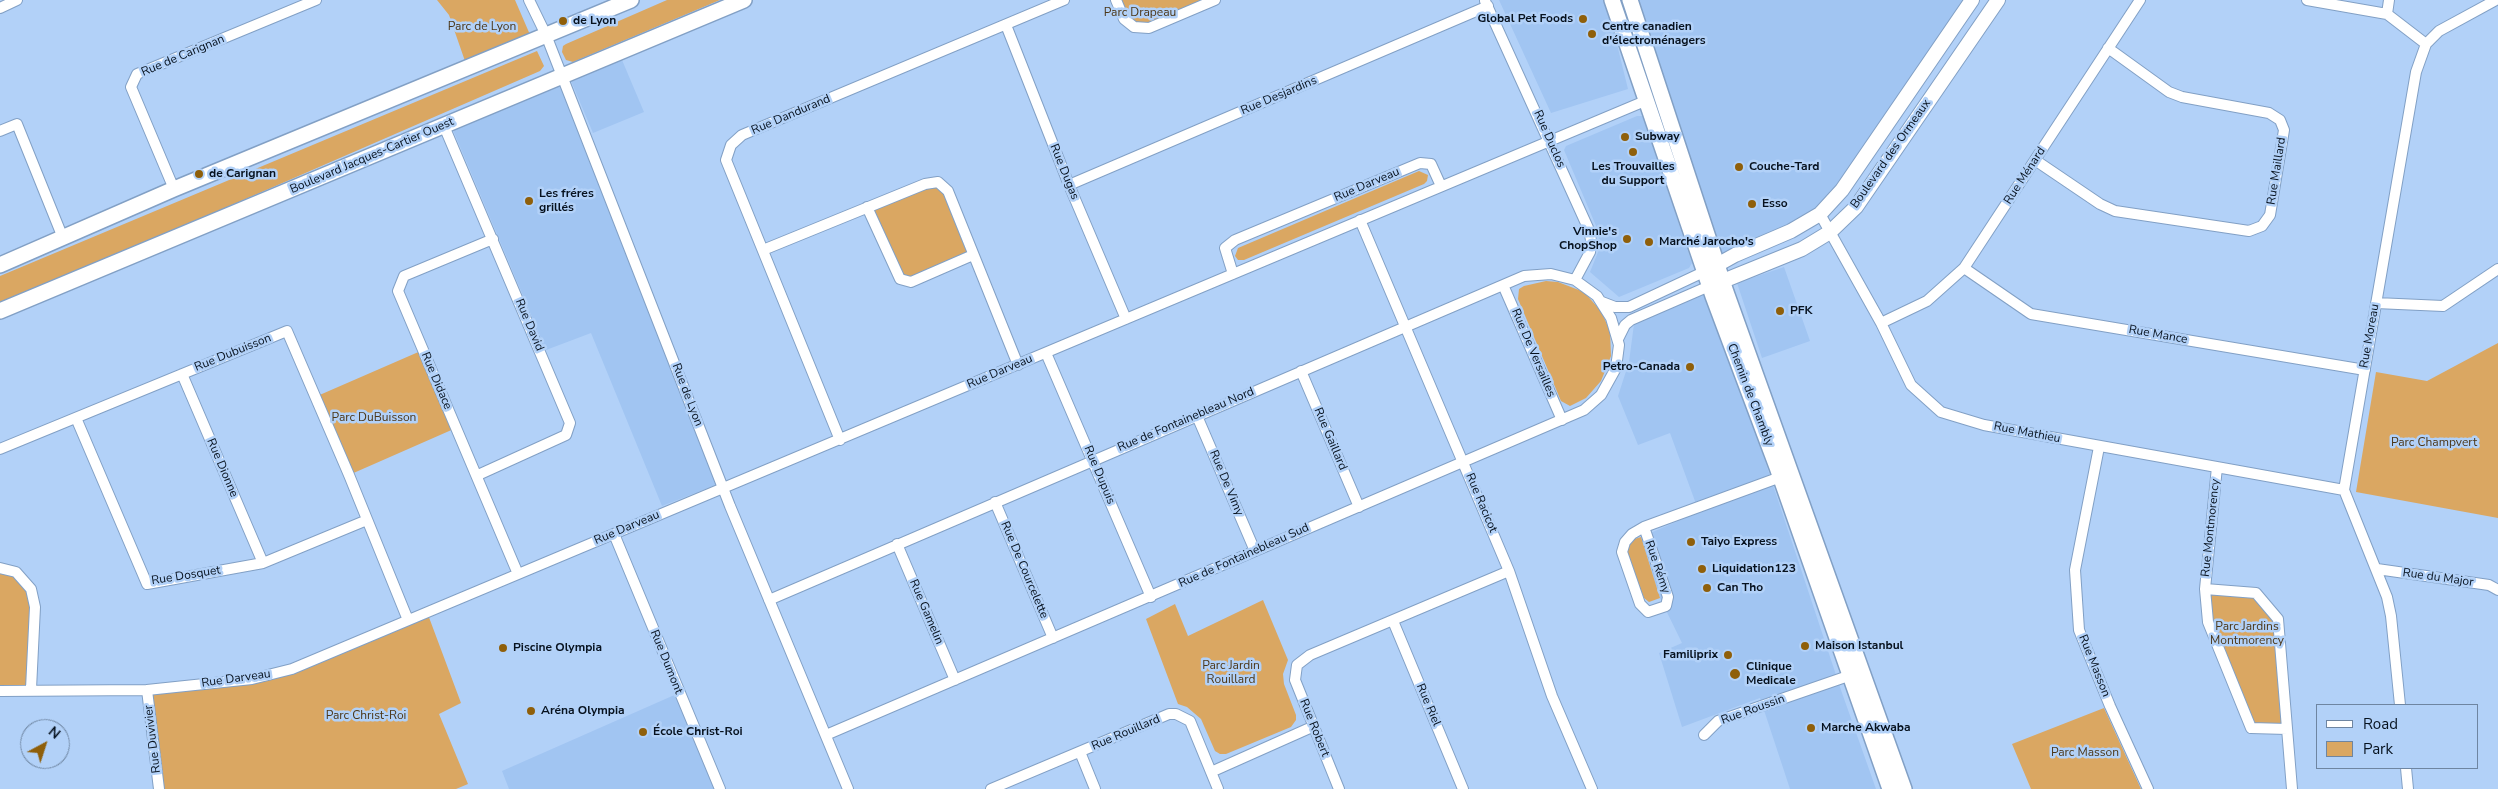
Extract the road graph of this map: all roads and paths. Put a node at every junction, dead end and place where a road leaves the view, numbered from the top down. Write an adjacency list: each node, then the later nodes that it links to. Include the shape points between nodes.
1 (18, 0): 18 (street)
2 (316, 0): 32 (street, Rue de Carignan, via 137,74 131,87)
3 (529, 0): 21 (street, Rue de Lyon)
4 (631, 0): 21 (main road)
5 (744, 0): 24 (main road, Boulevard Jacques-Cartier Ouest)
6 (1064, 0): 20 (street, Rue Dandurand)
7 (1116, 0): 8 (street, via 1124,19 1134,28 1149,28)
8 (1215, 0)
9 (1612, 0): 25 (main road, Chemin de Chambly)
10 (1630, 0): 42 (main road, Chemin de Chambly)
11 (1972, 0): 34 (street, Boulevard des Ormeaux, via 1842,190)
12 (1998, 0): 36 (street, Boulevard des Ormeaux, via 1856,207)
13 (2140, 0): 23 (street, Rue Ménard)
14 (2307, 0): 19 (street)
15 (2389, 0): 19 (street)
16 (2496, 0): 22 (street, Rue Moreau, via 2439,31)
17 (1486, 3): 28 (street, Rue Duclos); 30 (street, Rue Desjardins)
18 (0, 8)
19 (2387, 14): 22 (street)
20 (1006, 25): 30 (street, Rue Dugas); 39 (street, Rue Dandurand, via 742,135 731,145 726,160)
21 (546, 35): 24 (street, Rue de Lyon); 32 (main road)
22 (2426, 44): 50 (street, Rue Moreau, via 2416,72)
23 (2108, 48): 29 (street, Rue Ménard); 29 (street, Rue Maillard, via 2169,92 2269,113 2280,120 2284,130 2270,214 2262,226 2249,231 2115,210 2100,204)
24 (562, 77): 26 (main road, Boulevard Jacques-Cartier Ouest); 72 (street, Rue de Lyon)
25 (1645, 101): 28 (street, Rue Darveau); 42 (main road, Chemin de Chambly)
26 (444, 126): 38 (street, Rue David); 51 (main road, Boulevard Jacques-Cartier Ouest)
27 (0, 131): 37 (street, via 16,124)
28 (1550, 140): 31 (street, Rue Darveau); 46 (street, Rue Duclos, via 1590,234 1590,252)
29 (2035, 160): 43 (street, Rue Ménard)
30 (1069, 186): 52 (street, Rue Dugas)
31 (1441, 186): 35 (street, Rue Darveau); 45 (street, Rue Darveau, via 1431,164 1420,163 1235,240 1225,248)
32 (174, 189): 37 (main road)
33 (867, 207): 39 (street); 40 (street, via 938,182 948,190); 40 (street, via 900,279 911,282)
34 (1820, 214): 36 (street, Rue Mathieu); 42 (street, Boulevard des Ormeaux)
35 (1360, 220): 45 (street, Rue Darveau); 54 (street, Rue Racicot)
36 (1830, 232): 47 (street, Boulevard des Ormeaux, via 1802,249); 53 (street, Rue Mathieu)
37 (63, 238): 41 (main road)
38 (493, 239): 70 (street, Rue David, via 570,422 566,435); 70 (street, Rue Didace, via 404,276 398,291)
39 (763, 250): 64 (street, Rue Dandurand)
40 (973, 255): 57 (street)
41 (0, 265)
42 (1711, 268): 47 (main road, Chemin de Chambly); 49 (street, via 1629,307 1615,308)
43 (1964, 268): 53 (street, Rue Ménard, via 1927,301); 58 (street, Rue Mance, via 2031,314)
44 (2498, 269): 50 (street, via 2443,306)
45 (1233, 274): 52 (street, Rue Darveau)
46 (1575, 280): 48 (street, Rue de Fontainebleau Nord, via 1542,274 1524,276); 49 (street, Rue de Fontainebleau Nord)
47 (1716, 284): 55 (street, via 1631,320); 71 (main road, Chemin de Chambly)
48 (1503, 285): 54 (street, Rue de Fontainebleau Nord); 63 (street, Rue De Versailles)
49 (1602, 302): 55 (street)
50 (2376, 303): 58 (street, Rue Moreau)
51 (0, 311)
52 (1126, 319): 56 (street, Rue Darveau)
53 (1881, 323): 65 (street, Rue Mathieu, via 1911,384 1940,412 1984,425)
54 (1406, 326): 59 (street, Rue de Fontainebleau Nord); 68 (street, Rue Racicot)
55 (1618, 339): 63 (street, Rue de Fontainebleau Sud, via 1618,362 1606,390 1591,405)
56 (1046, 353): 57 (street, Rue Darveau); 67 (street, Rue Dupuis)
57 (1018, 364): 64 (street, Rue Darveau)
58 (2364, 370): 73 (street, Rue Moreau)
59 (1302, 371): 61 (street, Rue de Fontainebleau Nord); 75 (street, Rue Gaillard)
60 (182, 374): 62 (street, Rue Dubuisson); 76 (street, Rue Dubuisson, via 287,331); 81 (street, Rue Dionne)
61 (1197, 416): 67 (street, Rue de Fontainebleau Nord); 80 (street, Rue De Vimy)
62 (76, 418): 66 (street, Rue Dubuisson); 81 (street, Rue Dosquet, via 147,584)
63 (1562, 420): 68 (street, Rue de Fontainebleau Sud)
64 (840, 440): 72 (street, Rue Darveau)
65 (2099, 447): 69 (street, Rue Mathieu); 117 (street, Rue Masson, via 2075,570 2080,630)
66 (0, 449)
67 (1093, 461): 74 (street, Rue de Fontainebleau Nord); 88 (street, Rue Dupuis)
68 (1464, 462): 75 (street, Rue de Fontainebleau Sud); 84 (street, Rue Racicot)
69 (2217, 467): 73 (street, Rue Mathieu); 86 (street, Rue Montmorency)
70 (478, 475): 85 (street, Rue Didace)
71 (1786, 475): 77 (street, Rue Rémy); 93 (main road, Chemin de Chambly)
72 (724, 489): 78 (street, Rue Darveau); 89 (street, Rue de Lyon)
73 (2344, 490): 83 (street)
74 (995, 502): 79 (street, Rue de Fontainebleau Nord); 92 (street, Rue De Courcelette)
75 (1359, 507): 80 (street, Rue de Fontainebleau Sud)
76 (367, 520): 81 (street, Rue Dosquet); 90 (street, Rue Dubuisson)
77 (1644, 527): 77 (street, Rue Rémy, via 1628,538 1622,552 1640,604 1648,612 1666,606 1668,597)
78 (614, 534): 85 (street, Rue Darveau); 108 (street, Rue Dumont)
79 (897, 544): 89 (street, Rue de Fontainebleau Nord); 94 (street, Rue Gamelin)
80 (1255, 551): 88 (street, Rue de Fontainebleau Sud)
81 (263, 563)
82 (0, 568): 95 (street, via 16,572 31,589 35,607)
83 (2377, 569): 87 (street, Rue du Major, via 2489,585); 98 (street, via 2391,616)
84 (1509, 571): 91 (street); 114 (street, Rue Racicot, via 1552,696)
85 (518, 574): 90 (street, Rue Darveau)
86 (2205, 589): 100 (street, Rue Montmorency, via 2208,622 2251,728); 100 (street, Rue Montmorency, via 2256,593 2278,619)
87 (2498, 590)
88 (1151, 597): 92 (street, Rue de Fontainebleau Sud)
89 (770, 600): 101 (street, Rue de Lyon)
90 (408, 620): 97 (street, Rue Darveau, via 292,669 252,679)
91 (1393, 621): 99 (street, Rue Robert, via 1310,655 1297,665 1295,680); 113 (street, Rue Riel)
92 (1053, 638): 94 (street, Rue de Fontainebleau Sud)
93 (1856, 674): 102 (street, Rue Roussin, via 1718,722); 115 (main road, Chemin de Chambly); 116 (main road, Chemin de Chambly)
94 (955, 680): 101 (street, Rue de Fontainebleau Sud)
95 (32, 689): 96 (street, Rue Darveau); 97 (street, Rue Darveau)
96 (0, 690)
97 (147, 690): 107 (street, Rue Duvivier)
98 (2400, 704)
99 (1312, 728): 105 (street); 112 (street, Rue Robert)
100 (2287, 729): 118 (street, Rue Montmorency)
101 (826, 735): 106 (street, Rue de Lyon)
102 (1704, 735)
103 (1080, 752): 105 (street, Rue Rouillard, via 1176,714 1190,721); 109 (street, Rue Rouillard); 110 (street)
104 (2406, 769): 119 (street)
105 (1211, 772): 111 (street, Rue Rouillard)
106 (844, 788)
107 (159, 789)
108 (720, 789)
109 (991, 789)
110 (1095, 789)
111 (1218, 789)
112 (1339, 789)
113 (1464, 789)
114 (1592, 789)
115 (1890, 789)
116 (1904, 789)
117 (2148, 789)
118 (2292, 789)
119 (2408, 789)

